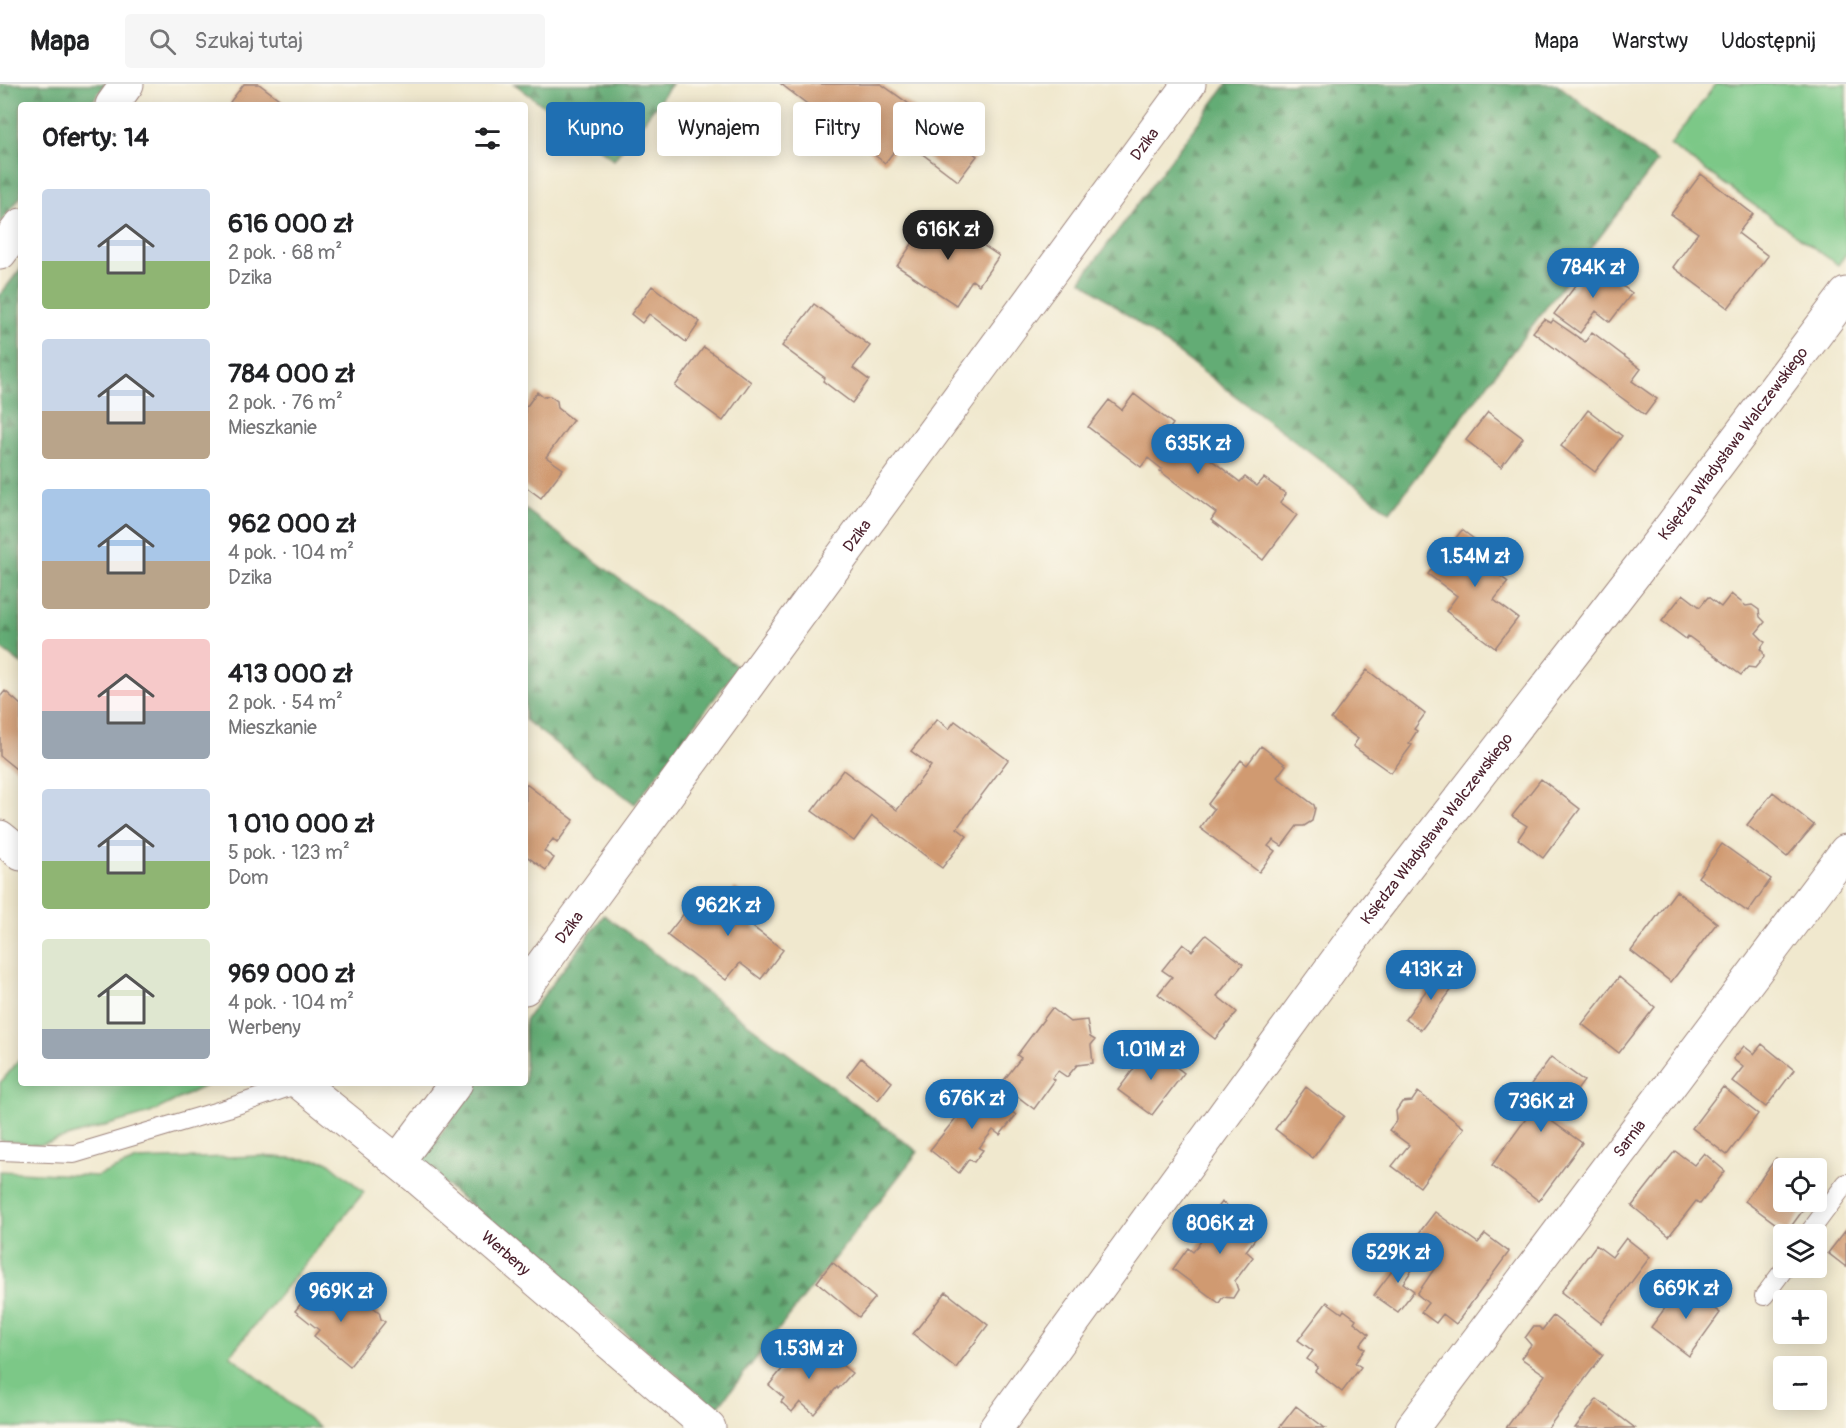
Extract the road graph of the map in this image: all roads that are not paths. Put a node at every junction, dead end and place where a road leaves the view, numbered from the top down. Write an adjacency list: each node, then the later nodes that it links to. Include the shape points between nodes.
1 (127, 84): 3 (street)
2 (1189, 84): 10 (street, Dzika)
3 (113, 102)
4 (18, 229): 5 (street)
5 (0, 253)
6 (1846, 294): 21 (street, Księdza Władysława Walczewskiego, via 1370,915)
7 (0, 837): 9 (street)
8 (1846, 851): 22 (street, Sarnia)
9 (18, 852)
10 (528, 984)
11 (292, 1086): 14 (lane, via 74,1154)
12 (305, 1086): 15 (street, Werbeny)
13 (454, 1086): 15 (street)
14 (0, 1151)
15 (398, 1161): 20 (street, Werbeny)
16 (1846, 1183): 17 (lane)
17 (1816, 1224)
18 (1778, 1278): 19 (lane)
19 (1764, 1296)
20 (709, 1428)
21 (996, 1428)
22 (1412, 1428)

